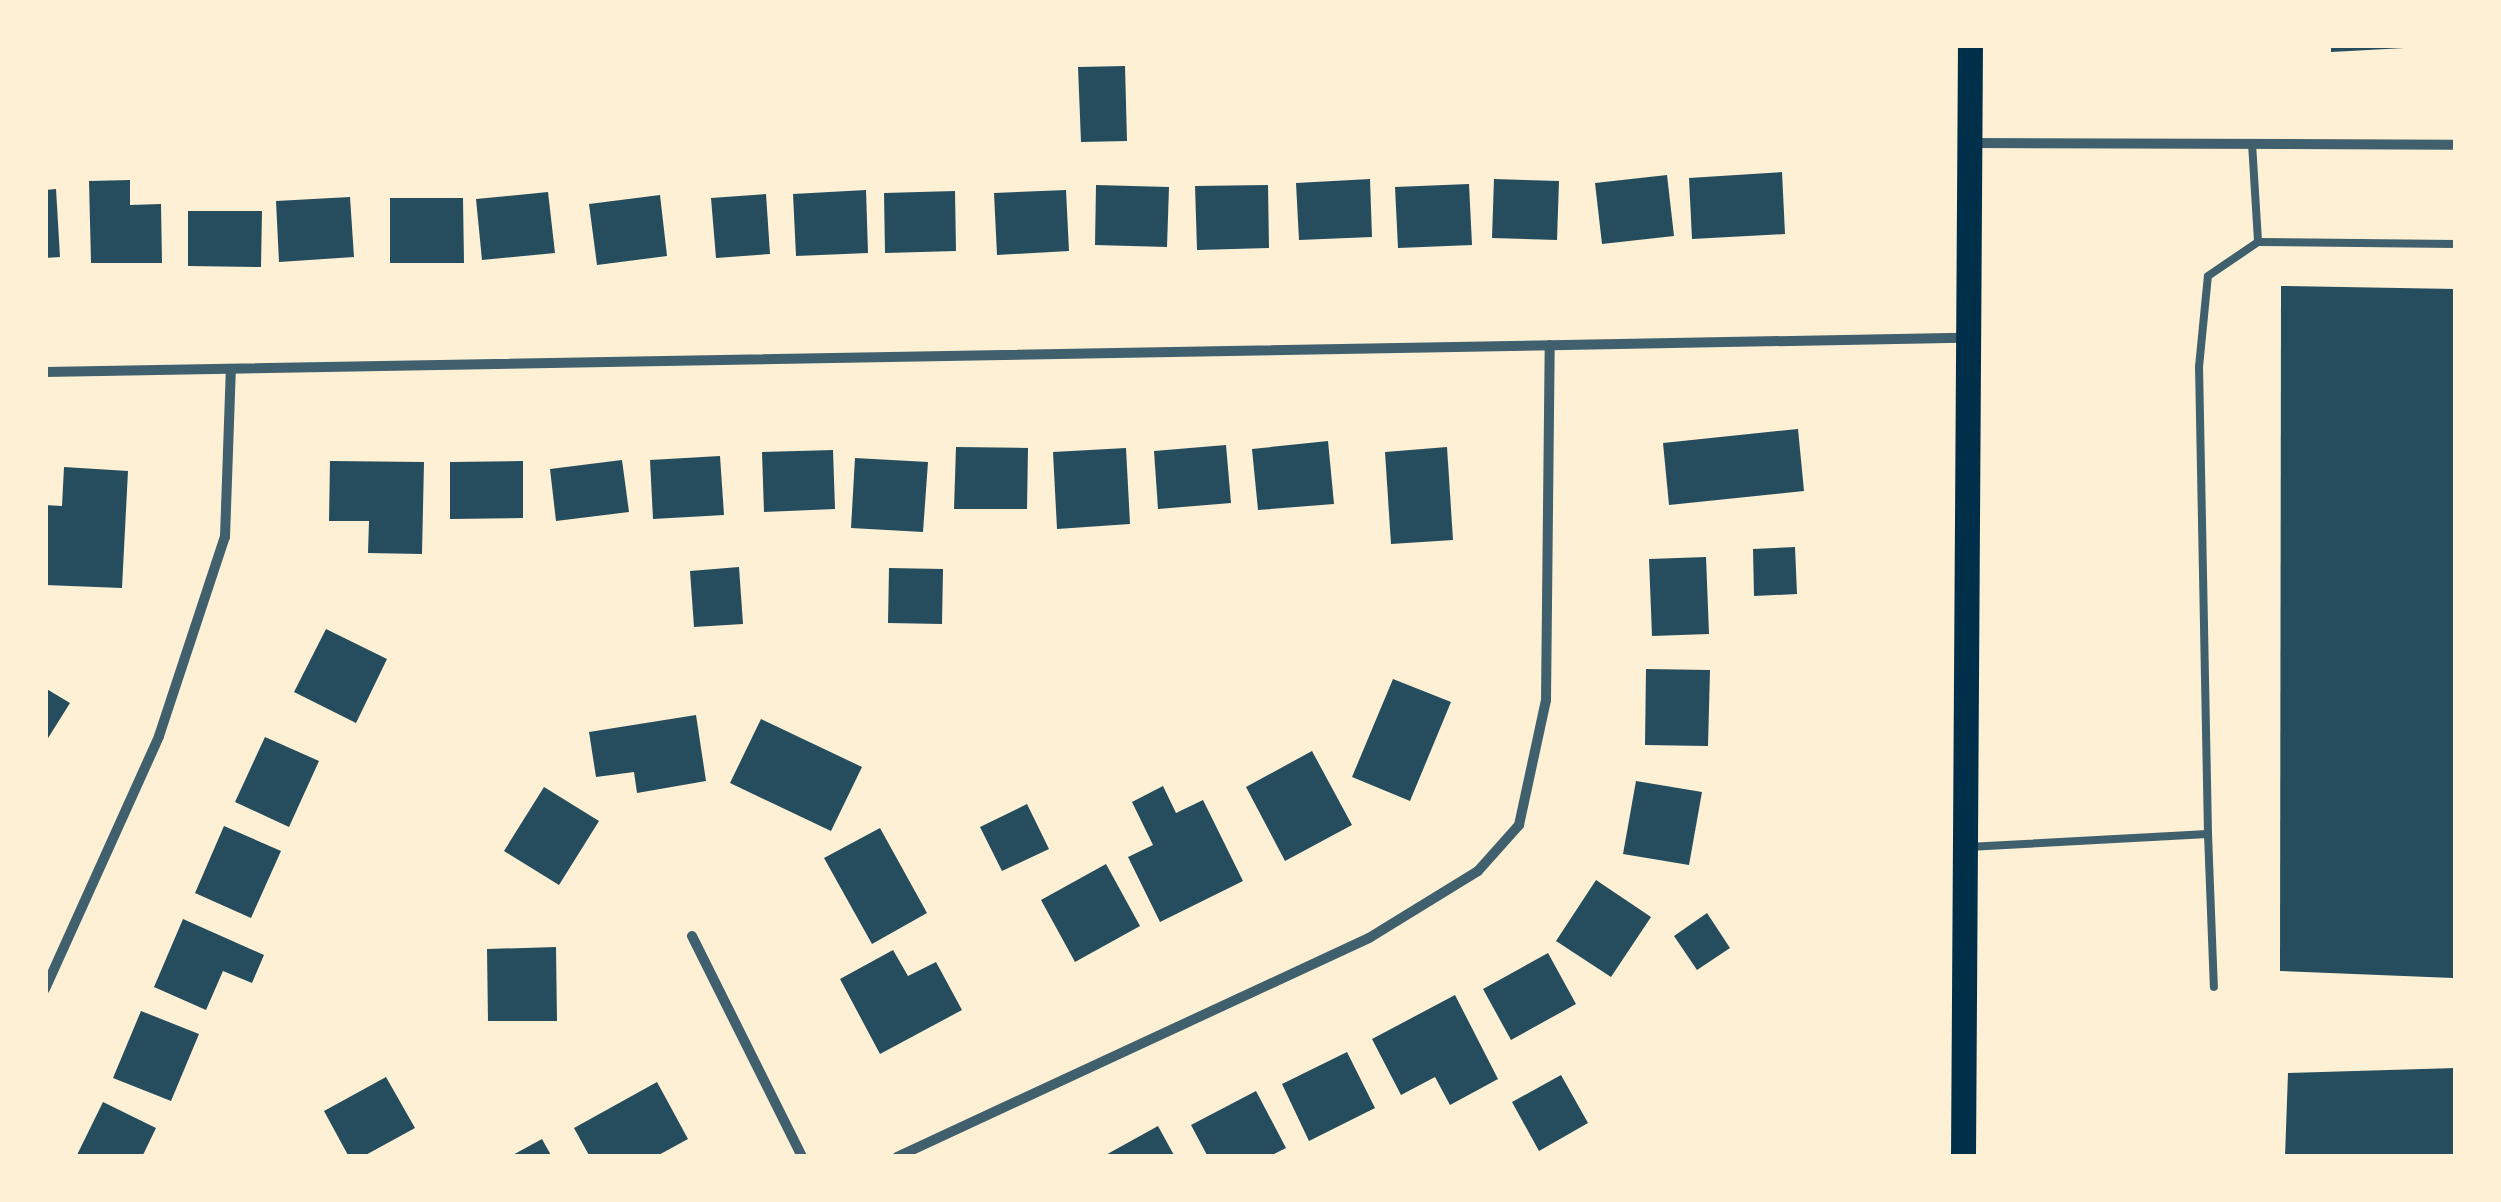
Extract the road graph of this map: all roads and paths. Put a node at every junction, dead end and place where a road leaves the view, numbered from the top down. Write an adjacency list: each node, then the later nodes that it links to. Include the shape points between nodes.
1 (1970, 45): 2 (main road)
2 (1970, 143): 3 (street); 7 (main road)
3 (2252, 143): 4 (street); 5 (lane)
4 (2456, 145)
5 (2258, 242): 6 (lane); 11 (lane, via 2208,276 2200,367)
6 (2456, 244)
7 (1964, 338): 8 (street); 12 (main road)
8 (1550, 345): 9 (street); 17 (street, via 1546,700 1519,826 1478,871 1369,938)
9 (231, 369): 10 (street); 15 (street, via 225,537 159,736)
10 (45, 372)
11 (2208, 834): 12 (lane); 14 (lane)
12 (1963, 847): 18 (main road)
13 (692, 936): 16 (street)
14 (2214, 987)
15 (45, 989)
16 (802, 1157)
17 (897, 1157)
18 (1963, 1157)

